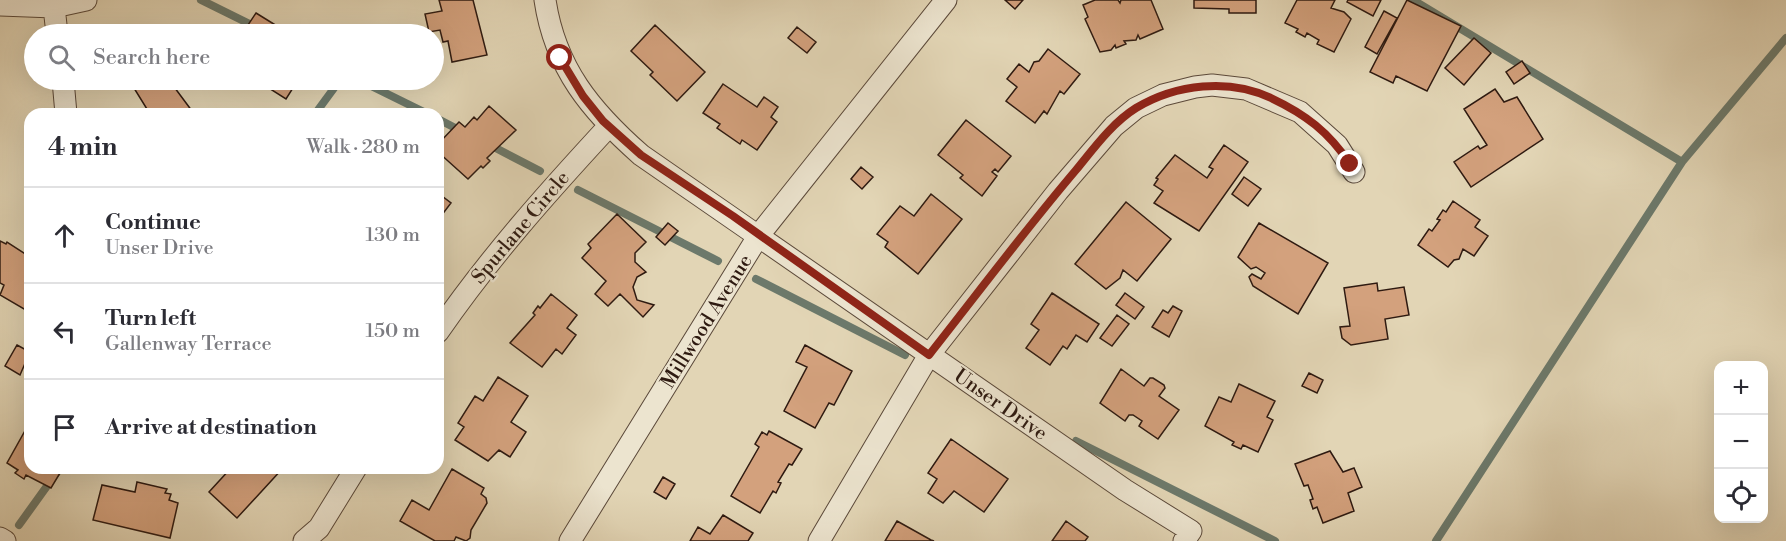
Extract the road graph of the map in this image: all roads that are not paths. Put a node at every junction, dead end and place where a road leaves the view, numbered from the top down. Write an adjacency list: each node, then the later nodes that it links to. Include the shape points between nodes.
1 (86, 0): 5 (street)
2 (545, 0): 9 (street, Unser Drive, via 560,58 583,96)
3 (946, 0): 11 (street, Millwood Avenue)
4 (0, 5): 5 (street)
5 (54, 7): 6 (street)
6 (56, 24)
7 (64, 90): 8 (street)
8 (65, 108)
9 (609, 126): 11 (street, Unser Drive, via 641,155); 12 (street, Spurlane Circle, via 525,217)
10 (1354, 172): 13 (street, via 1322,129 1300,112 1265,95 1212,85 1163,95 1136,108 1114,126)
11 (759, 235): 13 (street, Unser Drive); 19 (street, Millwood Avenue)
12 (444, 323)
13 (929, 355): 15 (street, Unser Drive); 20 (street)
14 (352, 474): 18 (street, via 319,528)
15 (1188, 536)
16 (0, 538): 17 (street)
17 (5, 541)
18 (304, 541)
19 (570, 541)
20 (819, 541)

